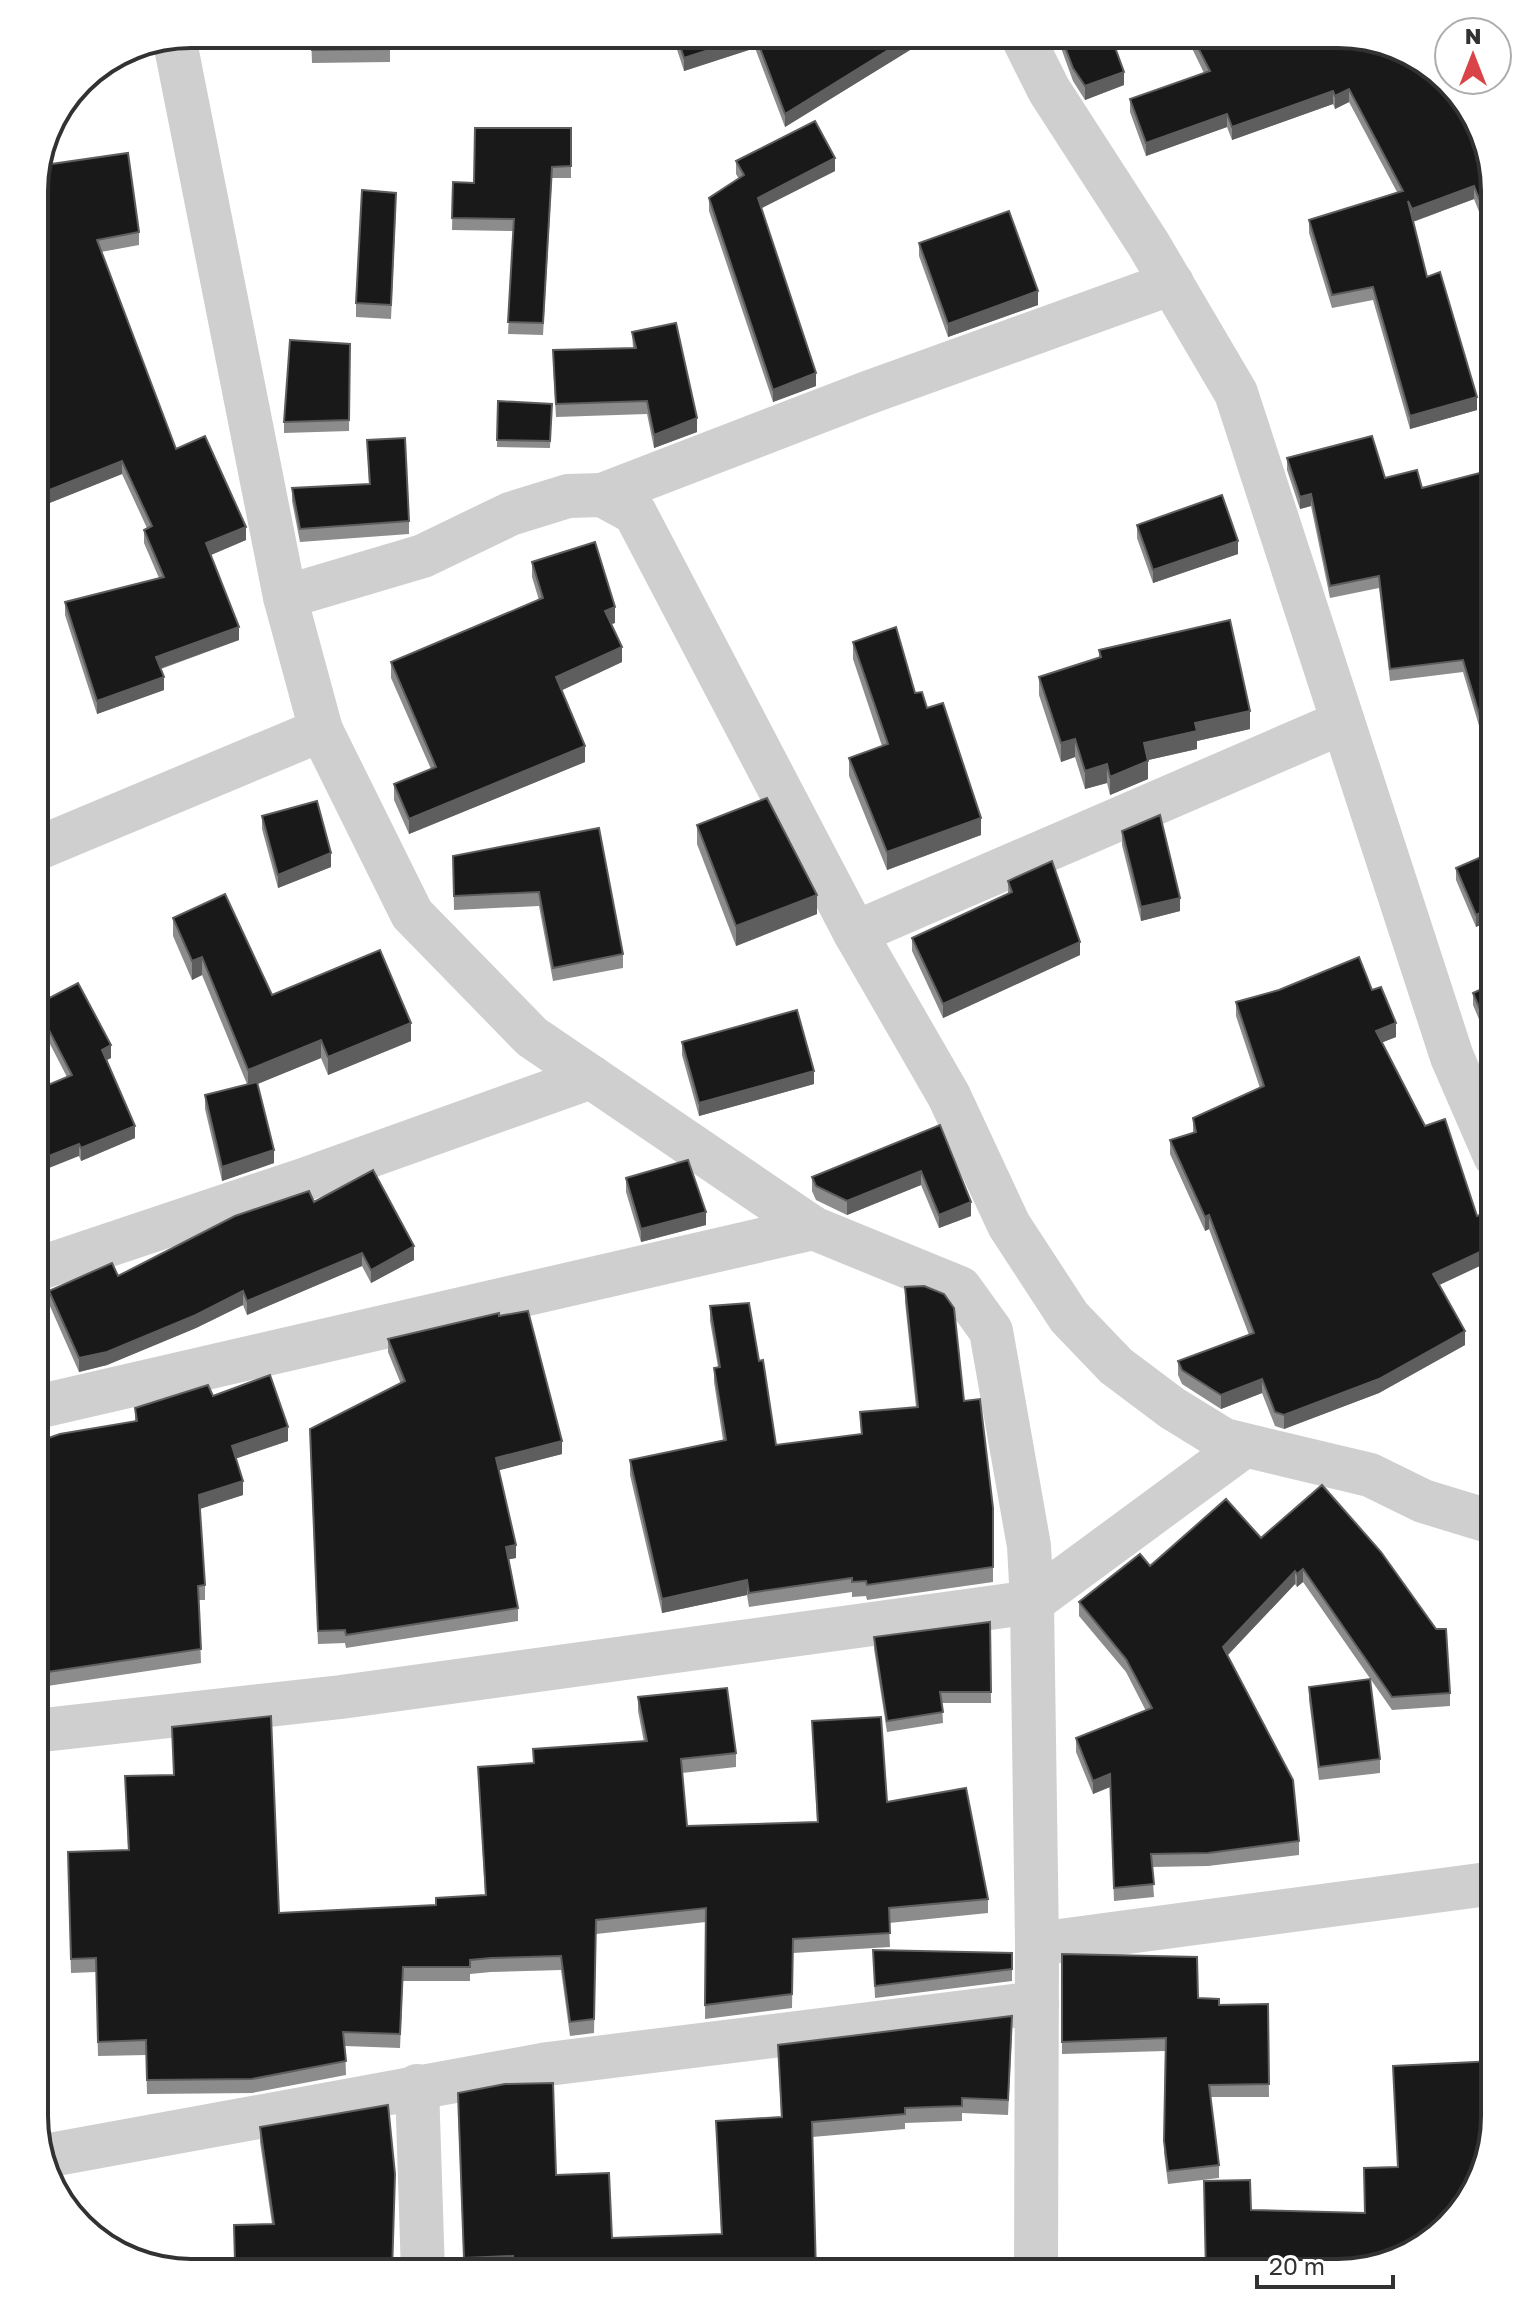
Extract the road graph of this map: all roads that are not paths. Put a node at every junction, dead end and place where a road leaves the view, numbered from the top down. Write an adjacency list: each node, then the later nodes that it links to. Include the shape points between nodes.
1 (1028, 48): 3 (street, via 1049,90)
2 (176, 49): 5 (street)
3 (1172, 283): 4 (street); 6 (street, via 1236,393)
4 (602, 495): 5 (street, via 568,496 510,514 423,556); 9 (street, via 635,513)
5 (285, 597): 7 (street)
6 (1343, 722): 9 (street); 11 (street, via 1452,1057)
7 (321, 730): 8 (street); 10 (street, via 412,914 532,1037)
8 (48, 844)
9 (855, 933): 15 (street, via 949,1096 1009,1225 1069,1317 1116,1366 1172,1408 1224,1440)
10 (591, 1077): 12 (street); 13 (street)
11 (1481, 1124)
12 (813, 1228): 14 (street); 17 (street, via 960,1288 991,1331 1029,1546)
13 (48, 1265)
14 (48, 1404)
15 (1244, 1446): 16 (street, via 1370,1475 1423,1501); 17 (street)
16 (1481, 1519)
17 (1032, 1602): 18 (street, via 341,1697); 20 (street)
18 (48, 1729)
19 (1481, 1885): 20 (street)
20 (1037, 1944): 21 (street)
21 (1037, 2003): 22 (street, via 548,2064); 25 (street)
22 (417, 2086): 23 (street); 24 (street)
23 (53, 2154)
24 (423, 2259)
25 (1036, 2259)

